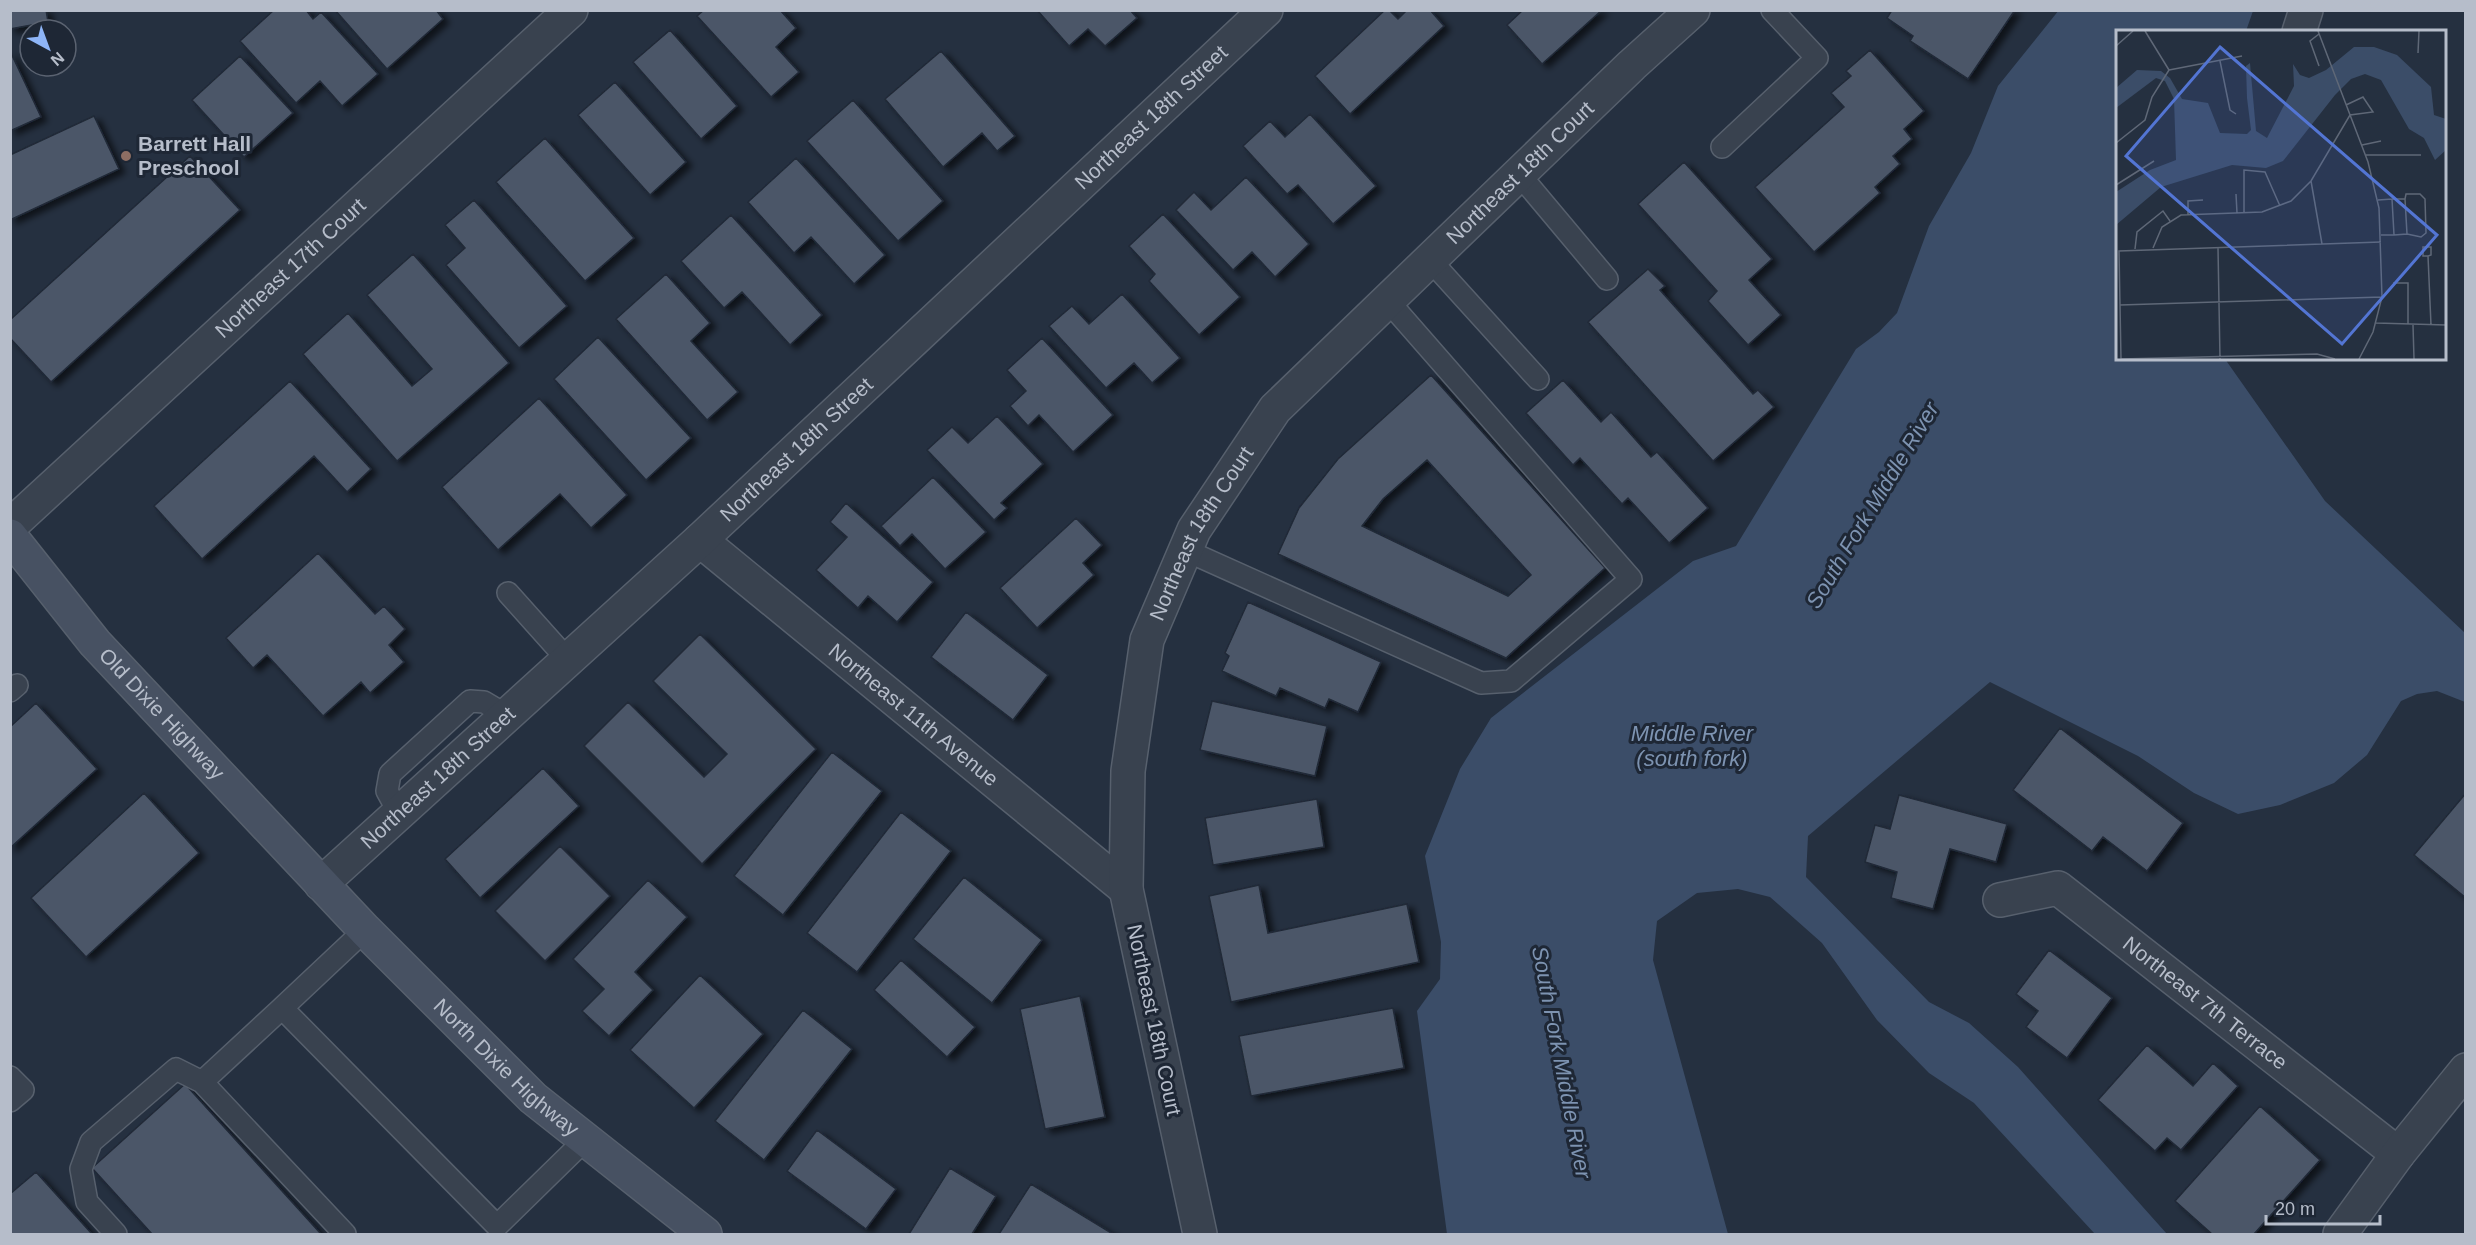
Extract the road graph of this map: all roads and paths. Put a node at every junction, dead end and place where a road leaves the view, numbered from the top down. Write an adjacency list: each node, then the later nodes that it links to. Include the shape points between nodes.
1 (571, 10): 13 (street, Northeast 17th Court)
2 (1266, 10): 15 (street, Northeast 18th Street)
3 (1693, 10): 8 (street, Northeast 18th Court)
4 (1772, 10): 7 (lane, via 1817,58)
5 (2306, 10): 6 (street)
6 (2300, 30)
7 (1722, 147)
8 (1519, 174): 9 (street, Northeast 18th Court); 10 (lane)
9 (1430, 260): 11 (street, Northeast 18th Court); 12 (lane)
10 (1608, 279)
11 (1388, 301): 16 (street, Northeast 18th Court, via 1275,409 1194,530); 16 (lane, via 1631,579 1511,681 1481,683)
12 (1538, 379)
13 (10, 526)
14 (10, 536): 19 (street, Old Dixie Highway, via 95,643)
15 (700, 540): 18 (street, Northeast 18th Street); 20 (street, Northeast 11th Avenue)
16 (1185, 550): 20 (street, Northeast 18th Court, via 1146,640 1128,771)
17 (508, 593): 18 (lane)
18 (567, 659): 19 (street, Northeast 18th Street)
19 (321, 884): 22 (street, North Dixie Highway)
20 (1126, 889): 34 (street, Northeast 18th Court)
21 (2000, 900): 29 (street, Northeast 7th Terrace, via 2058,888)
22 (365, 930): 23 (lane); 28 (street, North Dixie Highway, via 533,1098)
23 (282, 1008): 26 (lane); 30 (lane)
24 (2466, 1070): 29 (street)
25 (10, 1077): 27 (lane, via 24,1090)
26 (202, 1082): 31 (lane, via 176,1069 91,1142 81,1169 87,1202); 32 (lane)
27 (10, 1101)
28 (585, 1140): 30 (lane); 33 (street, North Dixie Highway)
29 (2398, 1154): 35 (street)
30 (492, 1230)
31 (116, 1234)
32 (345, 1234)
33 (705, 1234)
34 (1200, 1234)
35 (2340, 1234)

